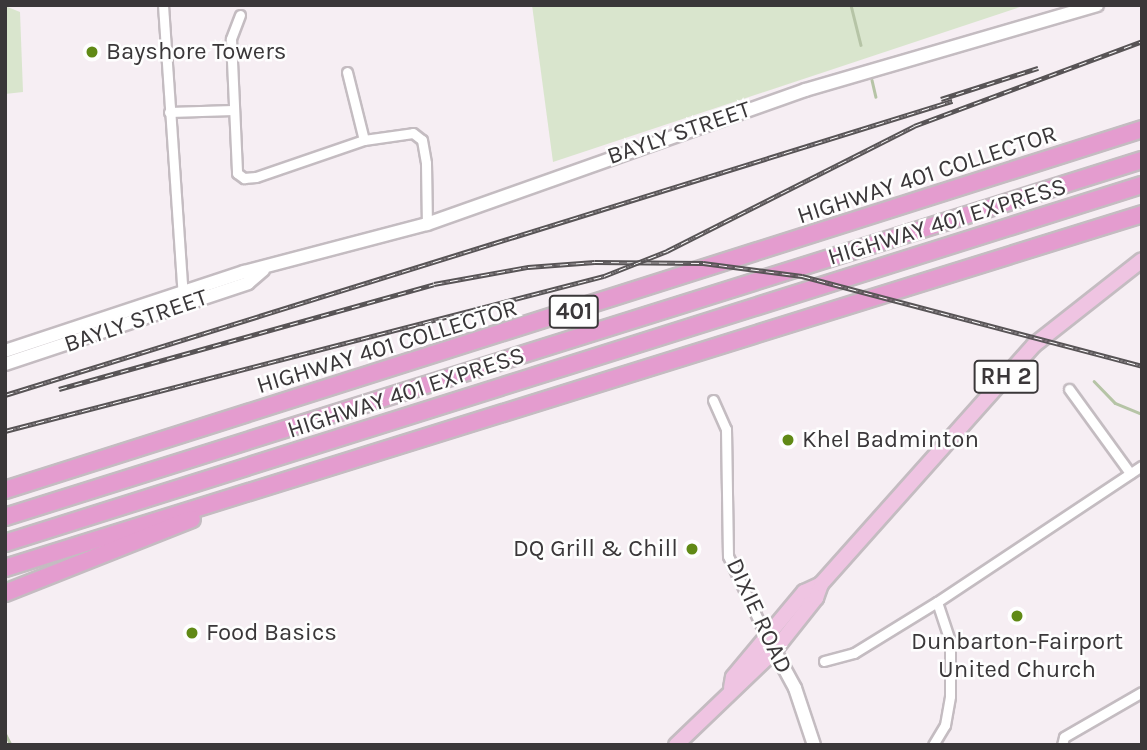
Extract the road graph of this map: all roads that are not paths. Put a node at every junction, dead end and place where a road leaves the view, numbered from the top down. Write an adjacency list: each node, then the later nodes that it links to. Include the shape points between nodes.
1 (163, 5): 6 (street)
2 (1097, 5): 12 (main road, BAYLY STREET, via 805,90)
3 (240, 15): 5 (street, via 231,39)
4 (347, 72): 8 (street)
5 (233, 110): 6 (street); 8 (street, via 235,163 244,178)
6 (169, 112): 14 (street)
7 (1142, 129): 22 (highway, HIGHWAY 401 COLLECTOR / 401)
8 (364, 139): 12 (street, via 402,132 422,140)
9 (1142, 160): 23 (highway, HIGHWAY 401 EXPRESS / 401)
10 (1142, 185): 24 (highway, HIGHWAY 401 EXPRESS / 401)
11 (1142, 214): 21 (highway)
12 (427, 224): 14 (main road, BAYLY STREET, via 263,270)
13 (1142, 260): 28 (main road, RH 2, via 1034,345)
14 (183, 299): 15 (main road, BAYLY STREET); 16 (main road, BAYLY STREET)
15 (5, 351)
16 (5, 365)
17 (1069, 389): 20 (street)
18 (713, 400): 28 (street, DIXIE ROAD, via 726,429 728,556)
19 (1142, 466): 20 (street)
20 (1130, 473): 27 (street)
21 (271, 486): 25 (highway); 26 (highway)
22 (5, 491)
23 (5, 517)
24 (5, 543)
25 (5, 568)
26 (5, 593)
27 (937, 602): 29 (street, via 854,653); 33 (street, via 950,641 950,683 945,725)
28 (771, 644): 31 (main road, RH 2, via 743,683 731,688); 32 (main road, DIXIE ROAD, via 795,688)
29 (824, 661)
30 (1142, 692): 34 (street, via 1064,737)
31 (676, 745)
32 (814, 745)
33 (933, 745)
34 (1062, 745)

